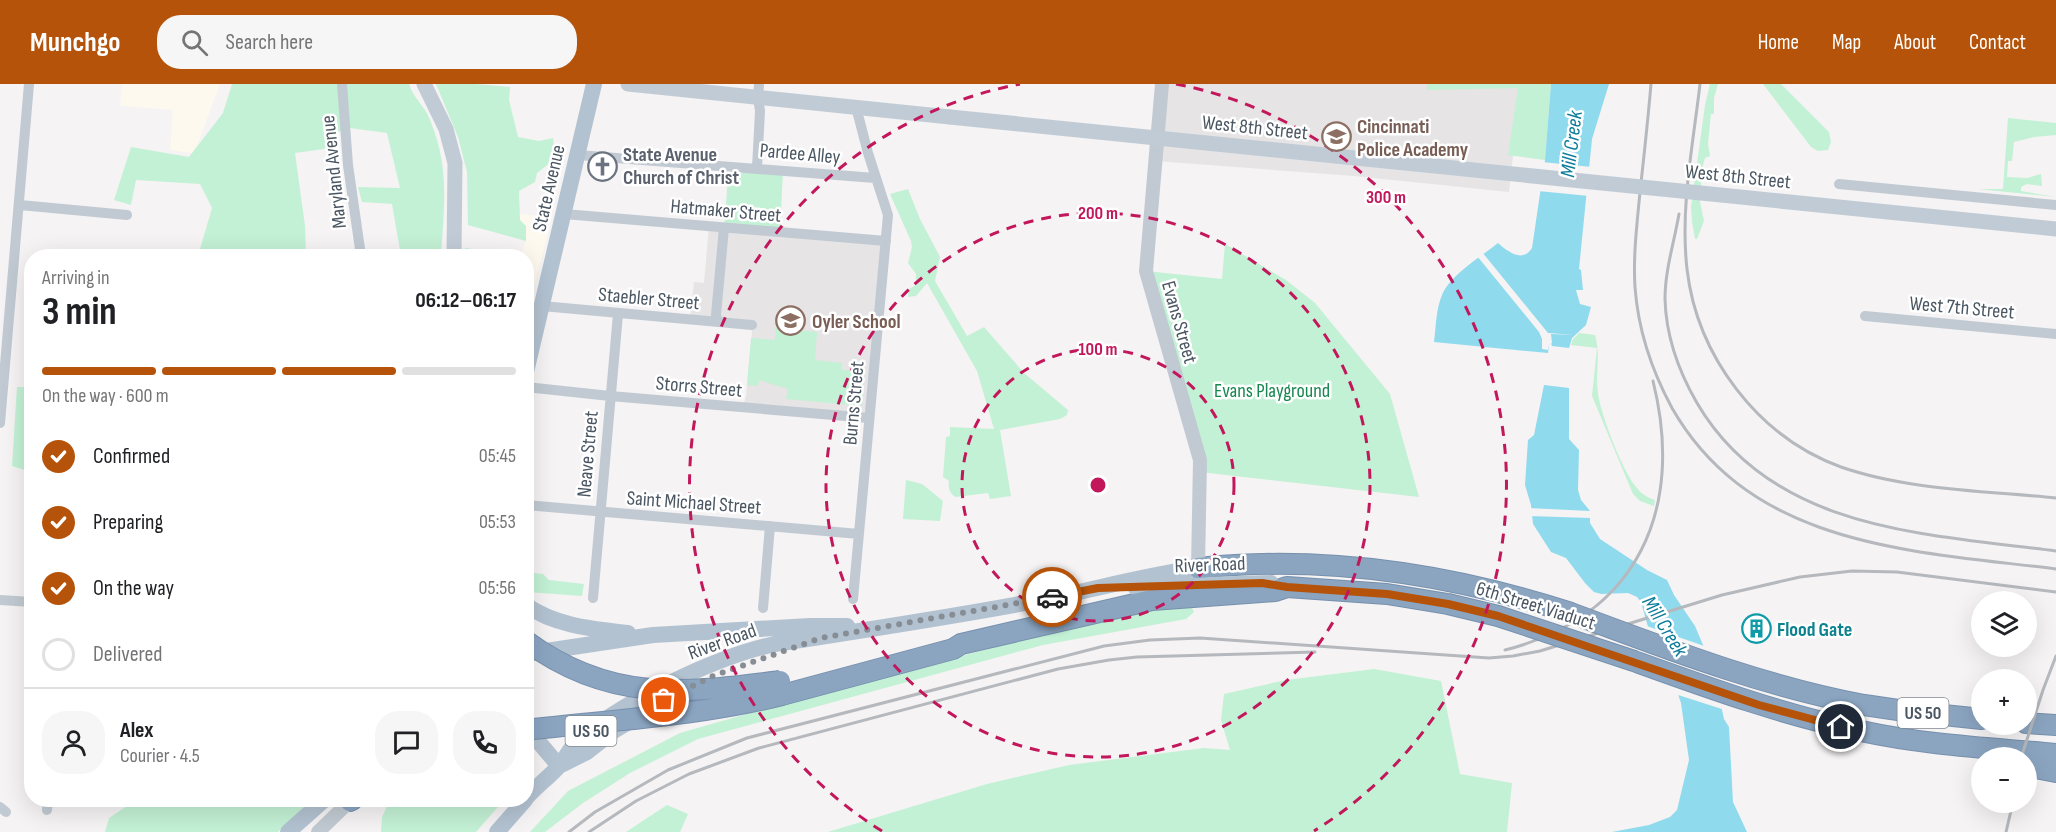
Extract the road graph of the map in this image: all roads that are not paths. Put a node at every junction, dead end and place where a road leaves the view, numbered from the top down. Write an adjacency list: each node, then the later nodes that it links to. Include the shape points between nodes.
1 (29, 84): 13 (street)
2 (342, 84): 20 (street, Maryland Avenue)
3 (424, 84): 21 (main road, via 446,129 455,163)
4 (594, 84): 9 (main road, State Avenue)
5 (628, 84): 7 (main road, West 8th Street)
6 (1162, 84): 37 (street, Evans Street, via 1146,271 1200,460)
7 (759, 91): 8 (main road, West 8th Street); 10 (street)
8 (862, 108): 11 (street, Burns Street); 18 (main road, West 8th Street, bridge)
9 (578, 155): 10 (street, Pardee Alley); 15 (main road, State Avenue)
10 (757, 168): 11 (street, Pardee Alley)
11 (875, 178): 19 (street, Burns Street, via 888,215)
12 (1839, 184): 14 (street)
13 (20, 205): 16 (street); 32 (street)
14 (2056, 205)
15 (564, 214): 17 (street, Hatmaker Street); 22 (main road, State Avenue)
16 (127, 215)
17 (724, 228): 19 (street, Hatmaker Street); 25 (street)
18 (2056, 229)
19 (886, 241): 31 (street, Burns Street)
20 (360, 249)
21 (453, 249)
22 (542, 306): 23 (street, Staebler Street); 28 (main road, State Avenue)
23 (618, 314): 25 (street, Staebler Street); 30 (street, Neave Street)
24 (1864, 316): 27 (street, West 7th Street)
25 (717, 322): 26 (street, Staebler Street)
26 (752, 325)
27 (2056, 334)
28 (534, 339)
29 (534, 388): 30 (street, Storrs Street)
30 (610, 396): 31 (street, Storrs Street); 34 (street, Neave Street)
31 (869, 418): 36 (street, Burns Street)
32 (0, 423)
33 (534, 506): 34 (street, Saint Michael Street)
34 (601, 513): 35 (street, Saint Michael Street); 40 (street, Neave Street)
35 (770, 526): 36 (street, Saint Michael Street); 44 (street)
36 (859, 534): 41 (street, Burns Street)
37 (1197, 568): 38 (highway, 6th Street Viaduct / US 50, via 1233,564); 39 (main road, River Road / US 50)
38 (1262, 580): 39 (main road, River Road / US 50); 50 (highway, via 939,646); 51 (highway, 6th Street Viaduct / US 50, bridge, via 1336,566 1487,588 1788,688 1864,705); 56 (highway, 6th Street Viaduct / US 50, bridge, via 1275,591 1287,587 1387,594 1498,616 1759,705)
39 (1098, 588): 46 (main road, River Road / US 50)
40 (593, 598)
41 (853, 599)
42 (0, 600): 43 (street)
43 (24, 602)
44 (763, 608)
45 (534, 609): 47 (main road, via 578,626)
46 (884, 627): 47 (main road, via 810,626); 59 (main road, River Road / US 50, via 763,647 678,680 593,729 574,744)
47 (653, 635): 49 (main road)
48 (534, 648): 50 (highway, bridge, via 576,671 636,688)
49 (534, 653)
50 (781, 688): 54 (highway, bridge, via 709,710)
51 (1971, 717)
52 (2037, 724): 53 (highway)
53 (2056, 726)
54 (534, 727)
55 (534, 737): 59 (main road)
56 (1925, 743): 57 (highway, US 50); 58 (highway, via 1940,752)
57 (2056, 754)
58 (1971, 757)
59 (559, 766): 62 (main road, River Road / US 50)
60 (2037, 768): 61 (highway)
61 (2056, 772)
62 (534, 790)
63 (316, 807): 66 (main road)
64 (344, 807): 67 (street)
65 (519, 807): 68 (main road, River Road / US 50)
66 (288, 832)
67 (318, 832)
68 (497, 832)

